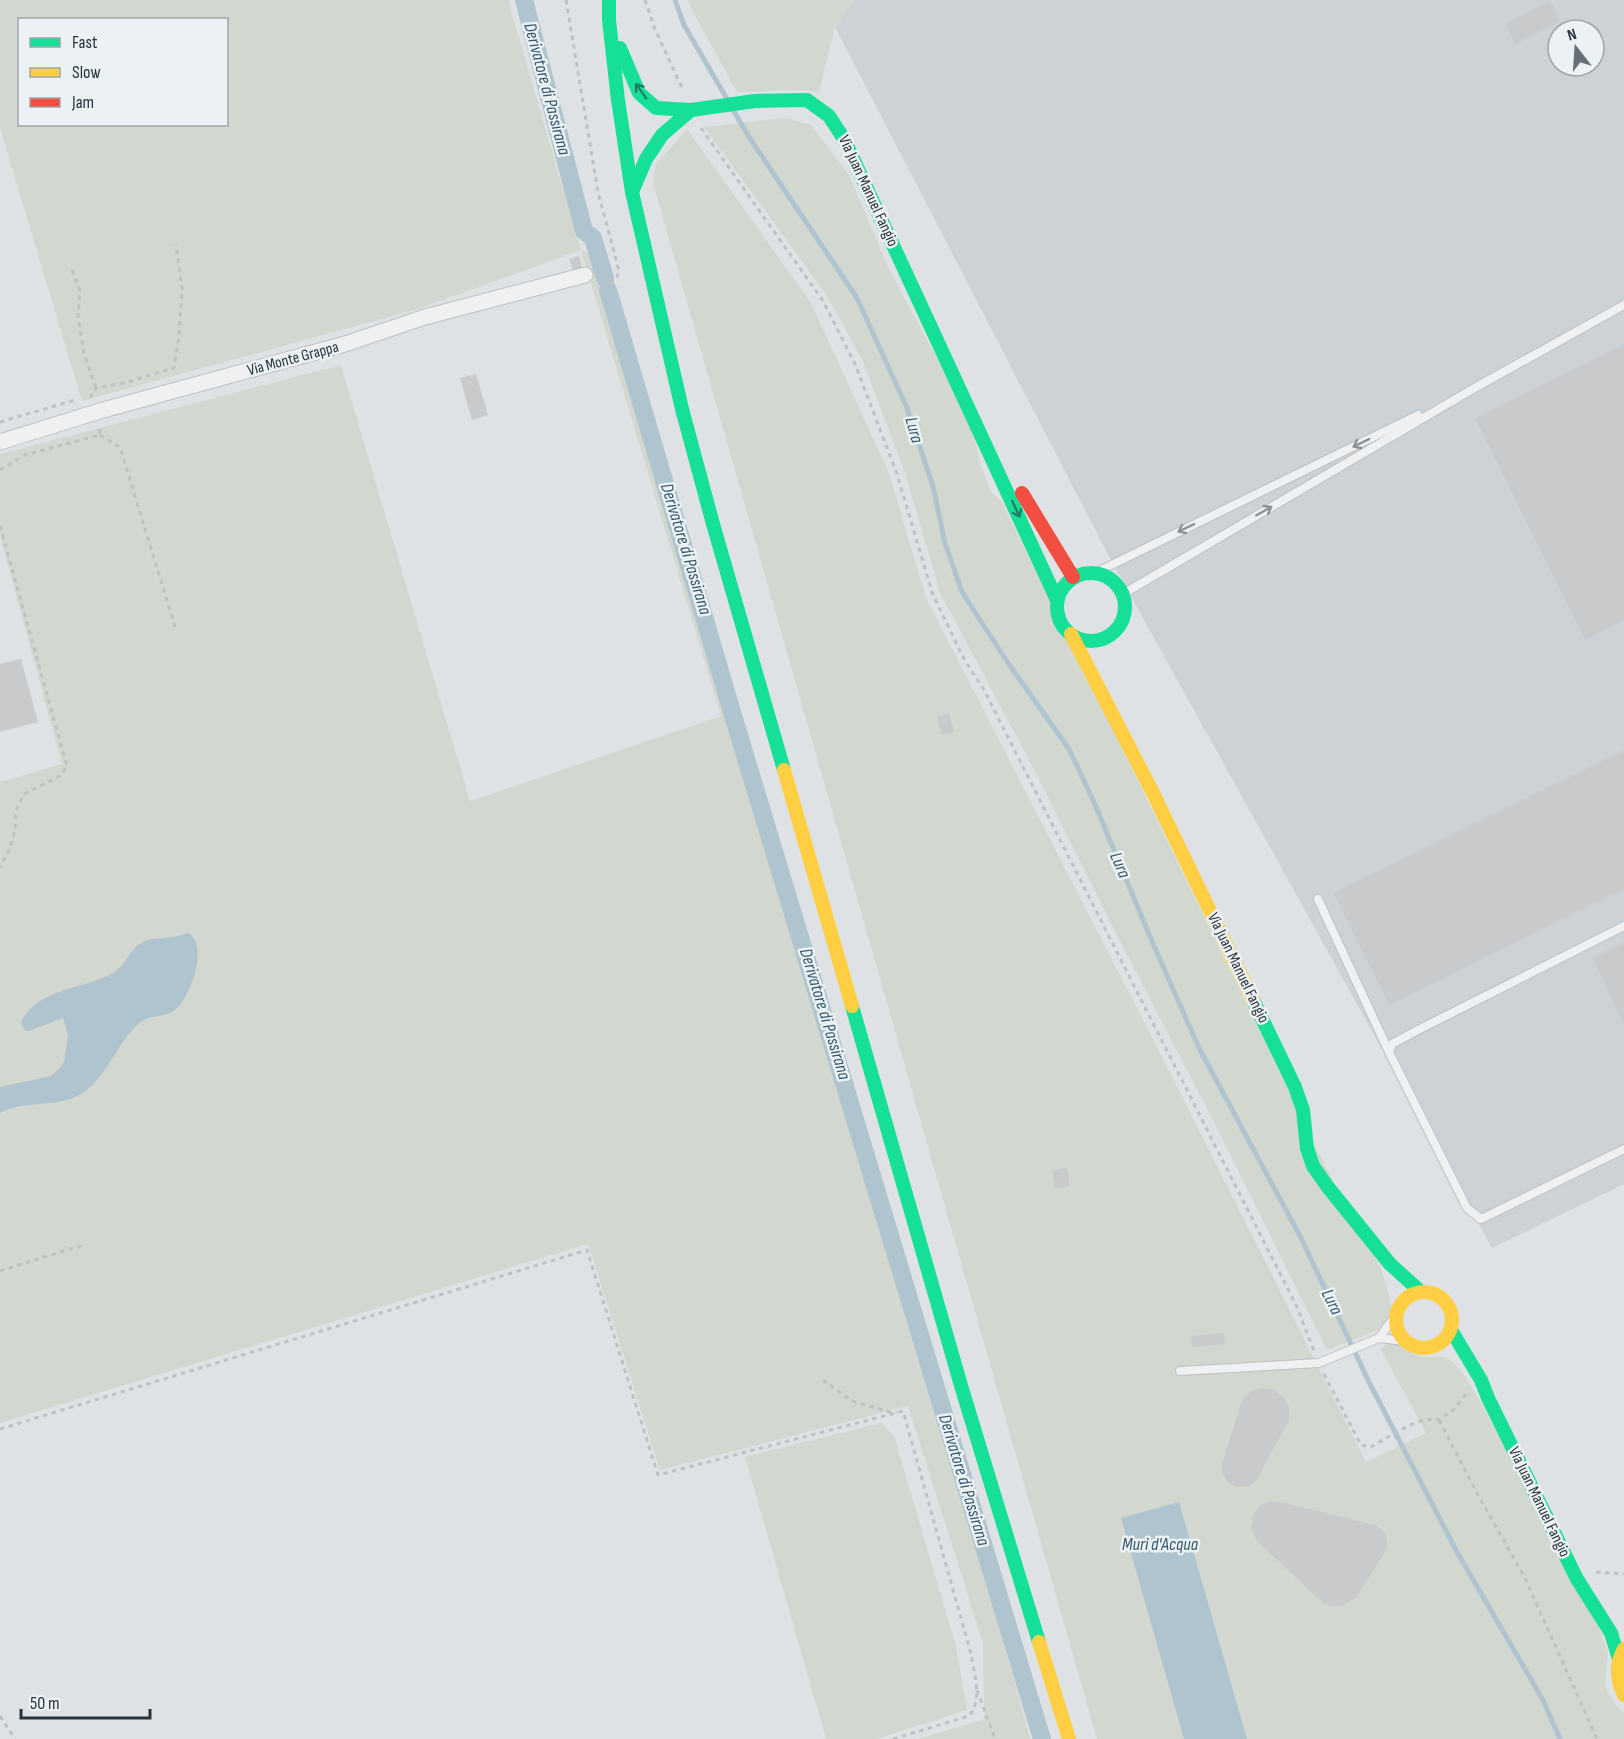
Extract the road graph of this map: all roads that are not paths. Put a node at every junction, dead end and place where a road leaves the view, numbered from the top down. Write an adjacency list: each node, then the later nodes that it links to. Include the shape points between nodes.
1 (609, 0): 2 (street)
2 (609, 20): 3 (street, Via Juan Manuel Fangio, one-way to 2, via 656,108 639,93); 4 (street)
3 (689, 104): 4 (street, via 646,159); 8 (street, Via Juan Manuel Fangio, bridge, via 807,100 829,116 844,140)
4 (632, 192): 34 (street, via 713,524 962,1389)
5 (585, 275): 9 (street, Via Monte Grappa, via 425,317 352,342)
6 (1624, 305): 7 (lane)
7 (1471, 390): 10 (lane, one-way to 10); 12 (lane, one-way to 7)
8 (965, 399): 11 (street, Via Juan Manuel Fangio); 13 (street, Via Juan Manuel Fangio, one-way to 13)
9 (0, 442)
10 (1095, 573): 11 (street); 12 (street, via 1112,580)
11 (1073, 577): 13 (street)
12 (1123, 594): 15 (street, via 1120,624 1106,637)
13 (1057, 600): 14 (street, Via Juan Manuel Fangio, via 1059,619)
14 (1071, 634): 15 (street); 16 (street, Via Juan Manuel Fangio)
15 (1096, 640): 16 (street)
16 (1087, 665): 21 (street, Via Juan Manuel Fangio, via 1295,1087 1313,1166)
17 (1318, 899): 19 (lane)
18 (1624, 926): 19 (lane, via 1416,1031 1392,1044)
19 (1389, 1052): 20 (lane, via 1467,1208 1481,1218)
20 (1624, 1149)
21 (1390, 1264): 22 (street, Via Juan Manuel Fangio); 23 (street, Via Juan Manuel Fangio)
22 (1421, 1292): 23 (street, via 1407,1298); 24 (street, via 1431,1292 1447,1303 1453,1321)
23 (1397, 1312): 25 (lane); 26 (street, via 1397,1329)
24 (1451, 1330): 27 (street, via 1447,1338); 29 (street, Via Juan Manuel Fangio)
25 (1379, 1338): 26 (lane); 28 (lane, via 1319,1363)
26 (1405, 1341): 27 (street, via 1418,1348)
27 (1433, 1347): 29 (street, Via Juan Manuel Fangio, via 1450,1356)
28 (1180, 1371)
29 (1488, 1398): 30 (street, Via Juan Manuel Fangio, via 1574,1572)
30 (1594, 1604): 31 (street, Via Juan Manuel Fangio); 32 (street, Via Juan Manuel Fangio)
31 (1624, 1629)
32 (1621, 1654): 33 (street, Via Juan Manuel Fangio, via 1617,1682)
33 (1624, 1695)
34 (1069, 1739)

